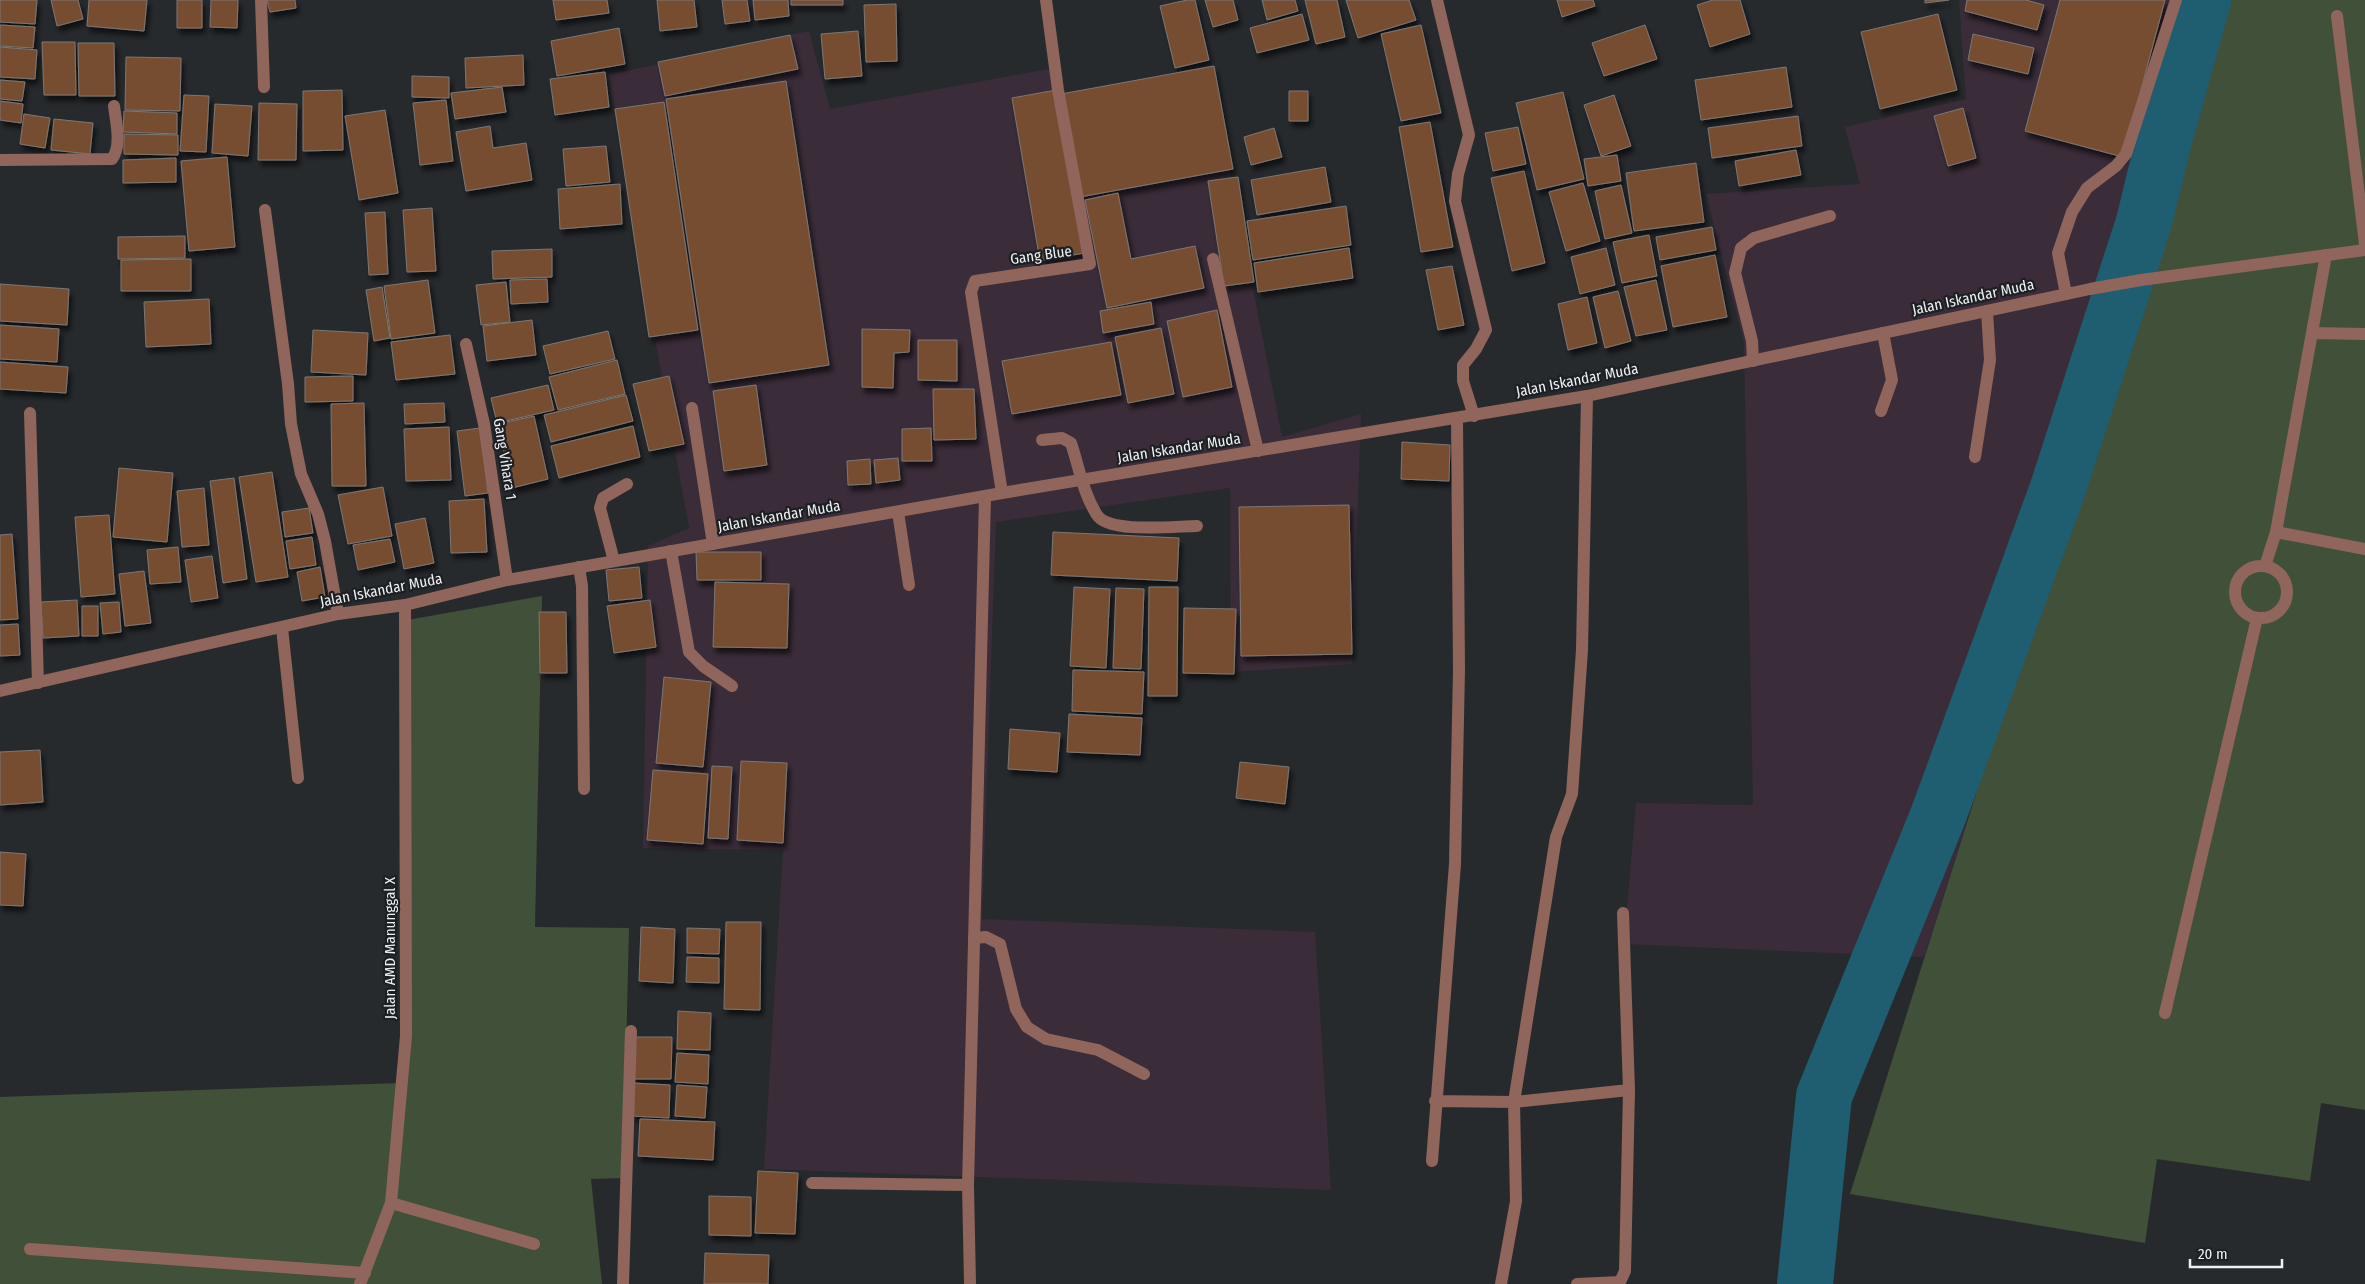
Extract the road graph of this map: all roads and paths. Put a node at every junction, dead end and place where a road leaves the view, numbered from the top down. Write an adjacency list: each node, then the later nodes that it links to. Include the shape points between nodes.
1 (261, 0): 6 (street)
2 (1046, 0): 33 (street, Gang Blue, via 1058,90 1090,264 974,281 972,285 970,292)
3 (1437, 0): 26 (street, via 1469,135 1458,174 1455,201 1486,330 1463,365 1463,381)
4 (2176, 0): 15 (street, via 2126,154 2116,166 2086,188 2072,212 2058,253)
5 (2337, 16): 11 (street)
6 (264, 87)
7 (114, 106): 8 (street, via 117,144 112,159)
8 (0, 160)
9 (265, 210): 47 (street, via 291,424 301,474 318,514 325,541)
10 (1830, 216): 21 (street, via 1754,238 1741,248 1735,273 1752,341)
11 (2365, 244)
12 (2365, 250): 13 (street, Jalan Iskandar Muda)
13 (2326, 255): 15 (street, Jalan Iskandar Muda, via 2141,280); 18 (street)
14 (1213, 259): 29 (street)
15 (2066, 294): 16 (street, Jalan Iskandar Muda)
16 (1987, 311): 17 (street, Jalan Iskandar Muda); 30 (street, via 1990,360)
17 (1883, 333): 21 (street, Jalan Iskandar Muda); 24 (street, via 1892,380)
18 (2312, 333): 19 (street); 37 (street)
19 (2365, 334)
20 (466, 344): 44 (street, Gang Vihara 1, via 484,424)
21 (1753, 361): 22 (street, Jalan Iskandar Muda)
22 (1587, 396): 26 (street, Jalan Iskandar Muda); 62 (street, via 1582,650 1572,794 1556,837)
23 (692, 408): 38 (street)
24 (1882, 411)
25 (30, 413): 50 (street)
26 (1474, 416): 27 (street, Jalan Iskandar Muda)
27 (1457, 419): 29 (street, Jalan Iskandar Muda); 61 (street, via 1459,670 1454,864)
28 (1042, 440): 31 (street, via 1062,438 1070,443)
29 (1258, 451): 31 (street, Jalan Iskandar Muda)
30 (1975, 457)
31 (1081, 480): 33 (street, Jalan Iskandar Muda); 36 (street, via 1098,516 1108,524 1126,527)
32 (628, 484): 41 (street, via 603,498 600,508)
33 (1002, 493): 34 (street, Jalan Iskandar Muda)
34 (985, 497): 35 (street, Jalan Iskandar Muda); 56 (street)
35 (898, 512): 38 (street, Jalan Iskandar Muda); 45 (street)
36 (1197, 526)
37 (2276, 532): 39 (street); 42 (street)
38 (713, 544): 40 (street, Jalan Iskandar Muda)
39 (2365, 549)
40 (671, 551): 41 (street, Jalan Iskandar Muda); 51 (street, via 689,652)
41 (614, 561): 43 (street, Jalan Iskandar Muda)
42 (2266, 566): 48 (street, via 2285,580 2288,596 2280,611 2266,618); 48 (street, via 2257,566 2243,573 2235,588 2242,610)
43 (579, 567): 44 (street, Jalan Iskandar Muda); 54 (street, via 582,586)
44 (507, 580): 46 (street, Jalan Iskandar Muda)
45 (909, 585)
46 (405, 605): 47 (street, Jalan Iskandar Muda); 66 (street, Jalan AMD Manunggal X, via 406,1036)
47 (338, 614): 49 (street, Jalan Iskandar Muda)
48 (2257, 618): 57 (street)
49 (282, 628): 50 (street, Jalan Iskandar Muda); 53 (street)
50 (38, 683): 52 (street, Jalan Iskandar Muda)
51 (732, 686)
52 (0, 691)
53 (298, 778)
54 (584, 789)
55 (1623, 913): 60 (street)
56 (974, 938): 59 (street, via 986,937 1000,944 1016,1010 1027,1028 1046,1039 1098,1050); 65 (street)
57 (2165, 1013)
58 (631, 1031): 70 (street)
59 (1144, 1074)
60 (1629, 1090): 62 (street); 73 (street, via 1625,1271 1620,1282)
61 (1435, 1101): 62 (street); 63 (street)
62 (1514, 1102): 72 (street, via 1516,1202)
63 (1432, 1161)
64 (812, 1183): 65 (street)
65 (968, 1184): 71 (street)
66 (391, 1203): 67 (street); 69 (street, Jalan AMD Manunggal X)
67 (534, 1244)
68 (30, 1249): 69 (street)
69 (362, 1278)
70 (624, 1284)
71 (970, 1284)
72 (1501, 1284)
73 (1577, 1284)

